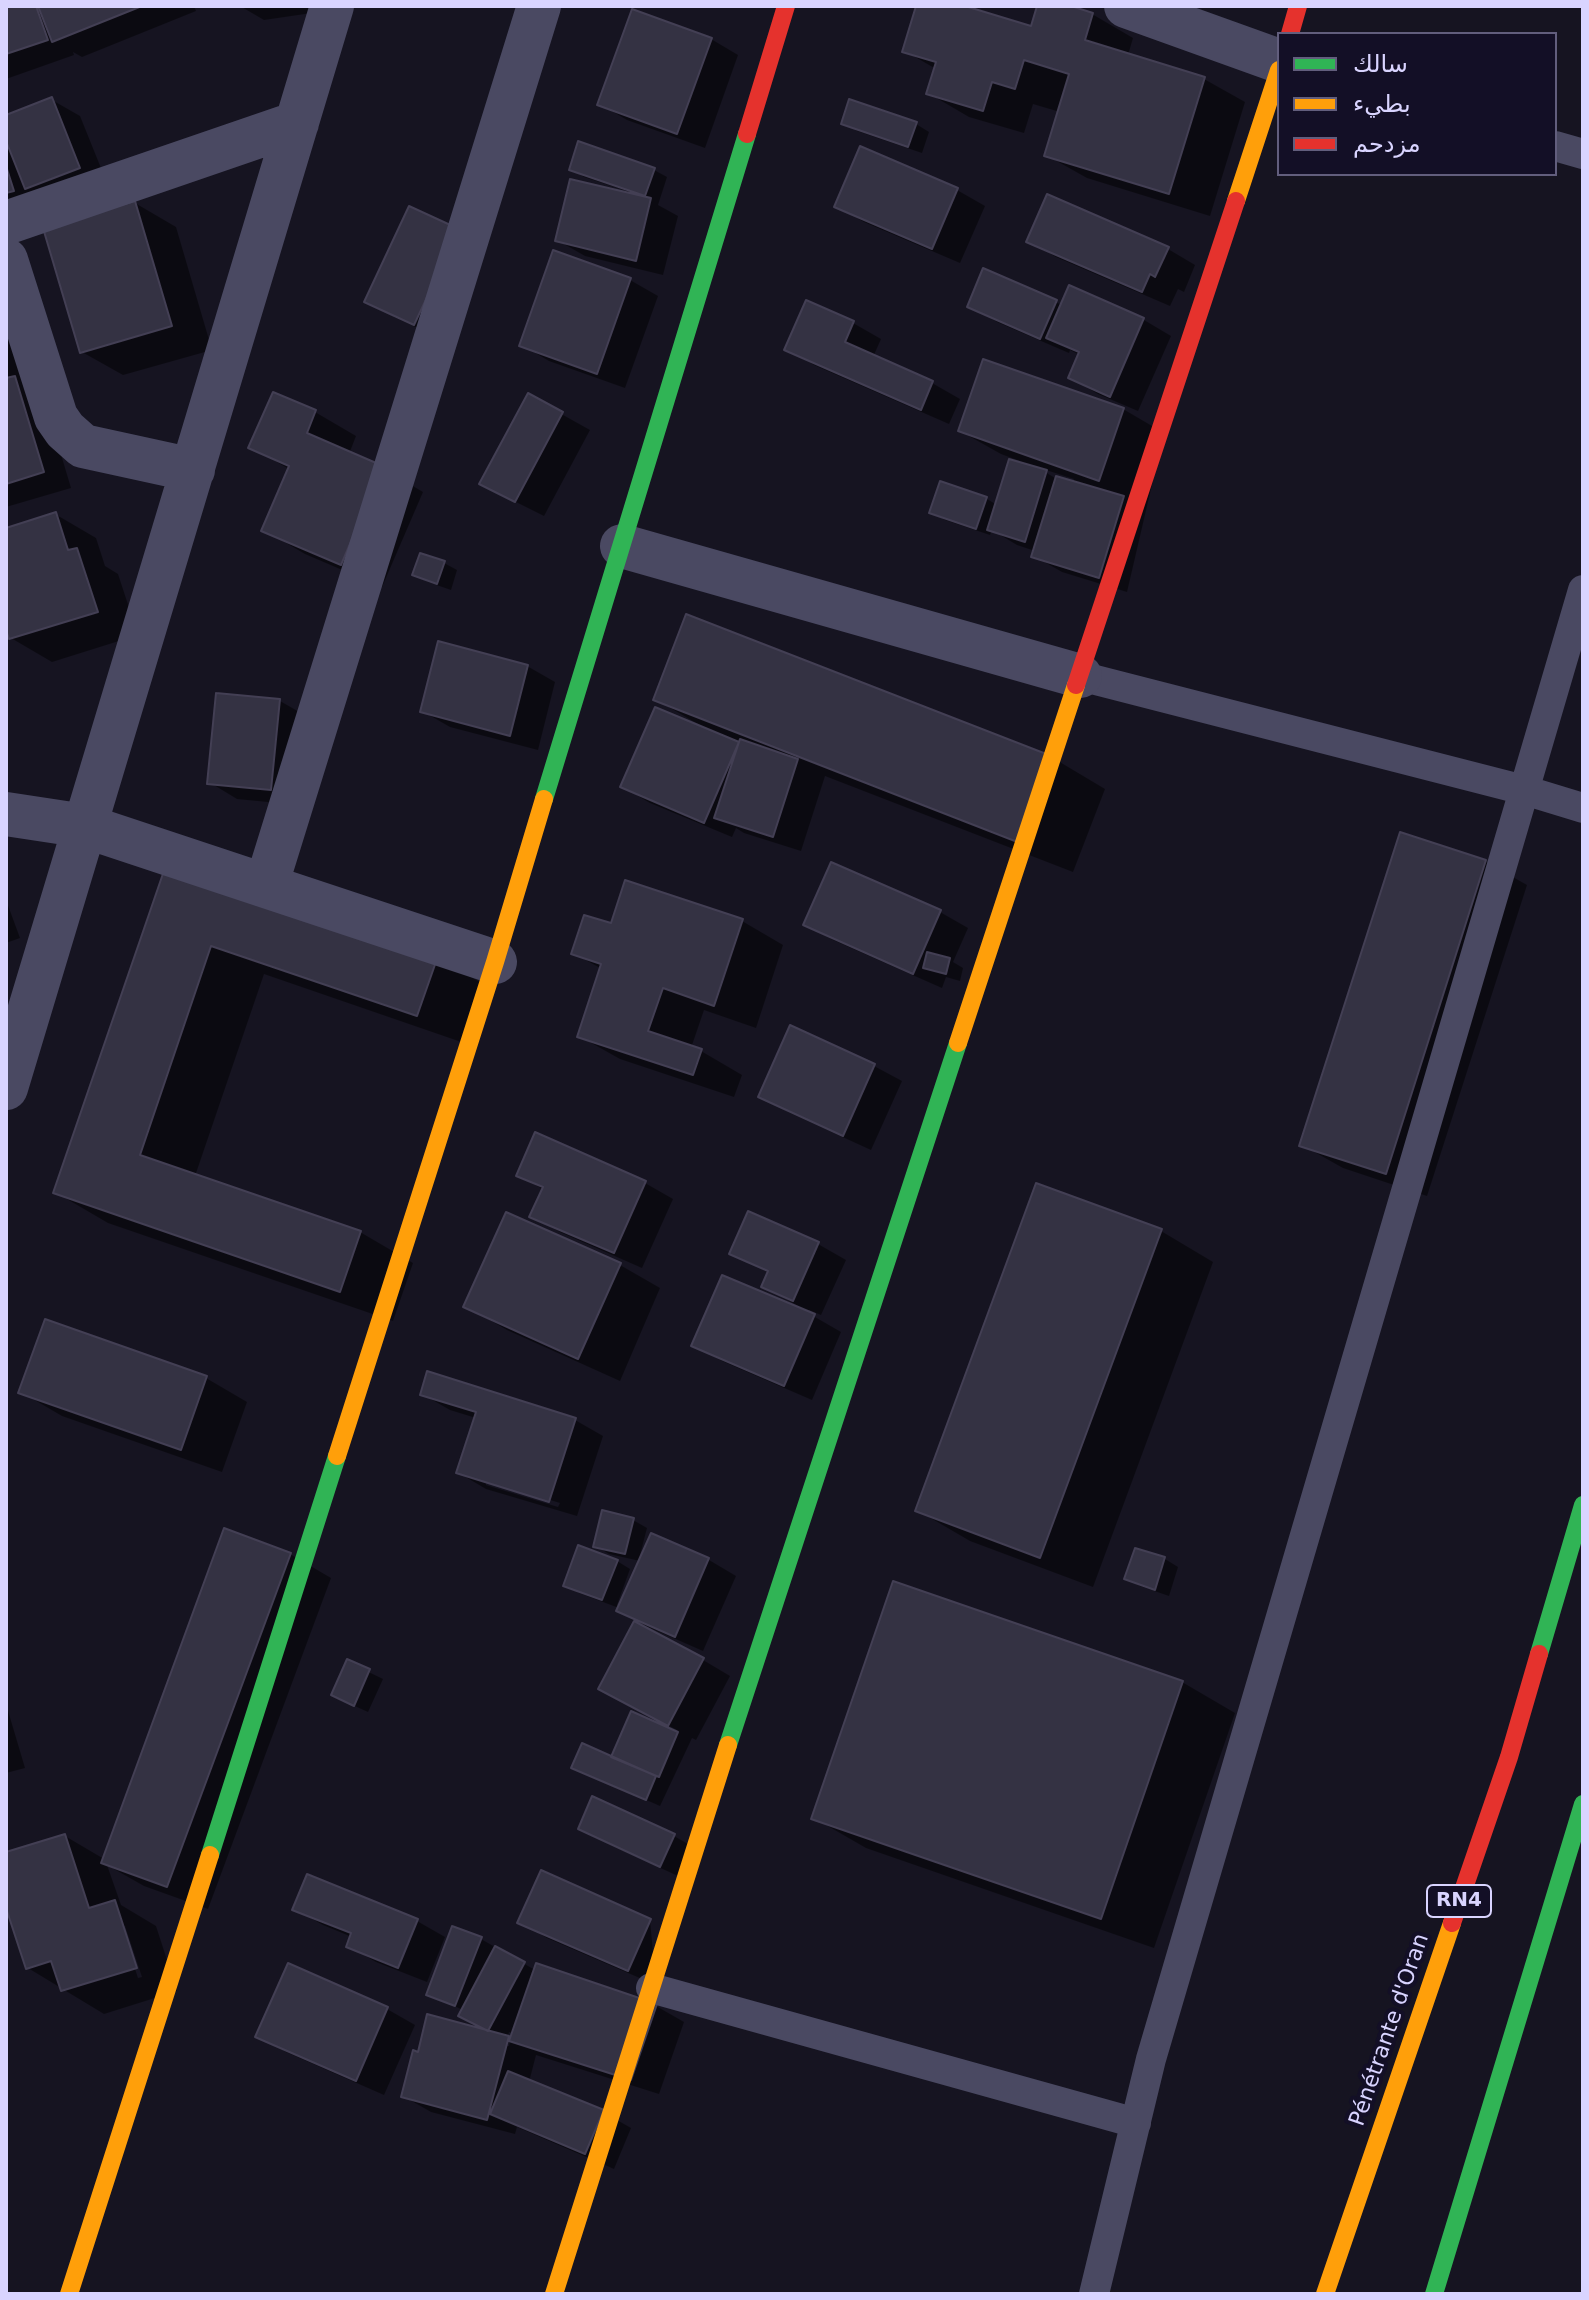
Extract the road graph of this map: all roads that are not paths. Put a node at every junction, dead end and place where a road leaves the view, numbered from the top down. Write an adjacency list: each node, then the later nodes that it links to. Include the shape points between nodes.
1 (332, 6): 9 (street)
2 (539, 6): 22 (street)
3 (786, 6): 15 (main road)
4 (1126, 6): 7 (street)
5 (1298, 6): 6 (main road)
6 (1291, 32)
7 (1277, 60)
8 (1277, 76): 17 (main road)
9 (297, 123): 12 (street); 14 (street)
10 (1557, 147): 11 (lane)
11 (1583, 154)
12 (6, 223)
13 (6, 260): 14 (street, via 56,417 65,430 83,446)
14 (193, 470): 21 (street)
15 (622, 546): 17 (street); 23 (main road)
16 (1583, 590): 18 (lane)
17 (1080, 676): 18 (lane); 27 (main road)
18 (1524, 790): 19 (lane); 28 (lane)
19 (1583, 808)
20 (6, 814): 21 (street)
21 (85, 826): 22 (street); 24 (street)
22 (266, 886): 23 (street)
23 (495, 962): 29 (main road)
24 (6, 1088)
25 (1583, 1505): 32 (main road, Pénétrante d'Oran / RN4, via 1509,1757)
26 (1583, 1804): 33 (main road)
27 (651, 1988): 28 (lane); 30 (main road)
28 (1136, 2123): 31 (lane)
29 (69, 2294)
30 (554, 2294)
31 (1094, 2294)
32 (1325, 2294)
33 (1434, 2294)

